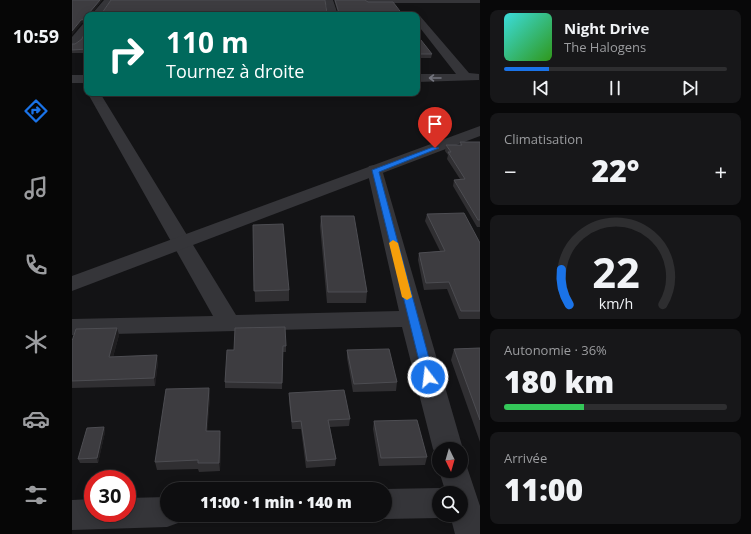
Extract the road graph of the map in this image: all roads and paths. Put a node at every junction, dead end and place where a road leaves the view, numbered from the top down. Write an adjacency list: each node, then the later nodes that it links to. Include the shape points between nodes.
1 (109, 0): 6 (street)
2 (328, 0): 7 (street)
3 (368, 0): 4 (street)
4 (403, 0): 5 (street); 8 (street)
5 (480, 0)
6 (99, 12)
7 (332, 12)
8 (413, 12)
9 (420, 22): 13 (street)
10 (84, 30): 11 (street)
11 (72, 44): 12 (street)
12 (84, 44)
13 (465, 77): 14 (street); 15 (street, one-way to 15)
14 (480, 77)
15 (420, 78)
16 (72, 79): 17 (street)
17 (84, 79)
18 (420, 87): 19 (street)
19 (480, 87)
20 (72, 88): 21 (street)
21 (84, 88)
22 (95, 96): 25 (street)
23 (480, 131): 24 (street)
24 (376, 170): 25 (street); 27 (street)
25 (183, 243): 26 (street); 28 (street)
26 (72, 284)
27 (412, 319): 28 (street); 30 (street)
28 (228, 322): 29 (street)
29 (72, 327)
30 (446, 442)
31 (432, 501): 32 (street)
32 (392, 504)
33 (160, 512): 34 (street)
34 (72, 515)
35 (468, 521): 36 (street)
36 (472, 534)

